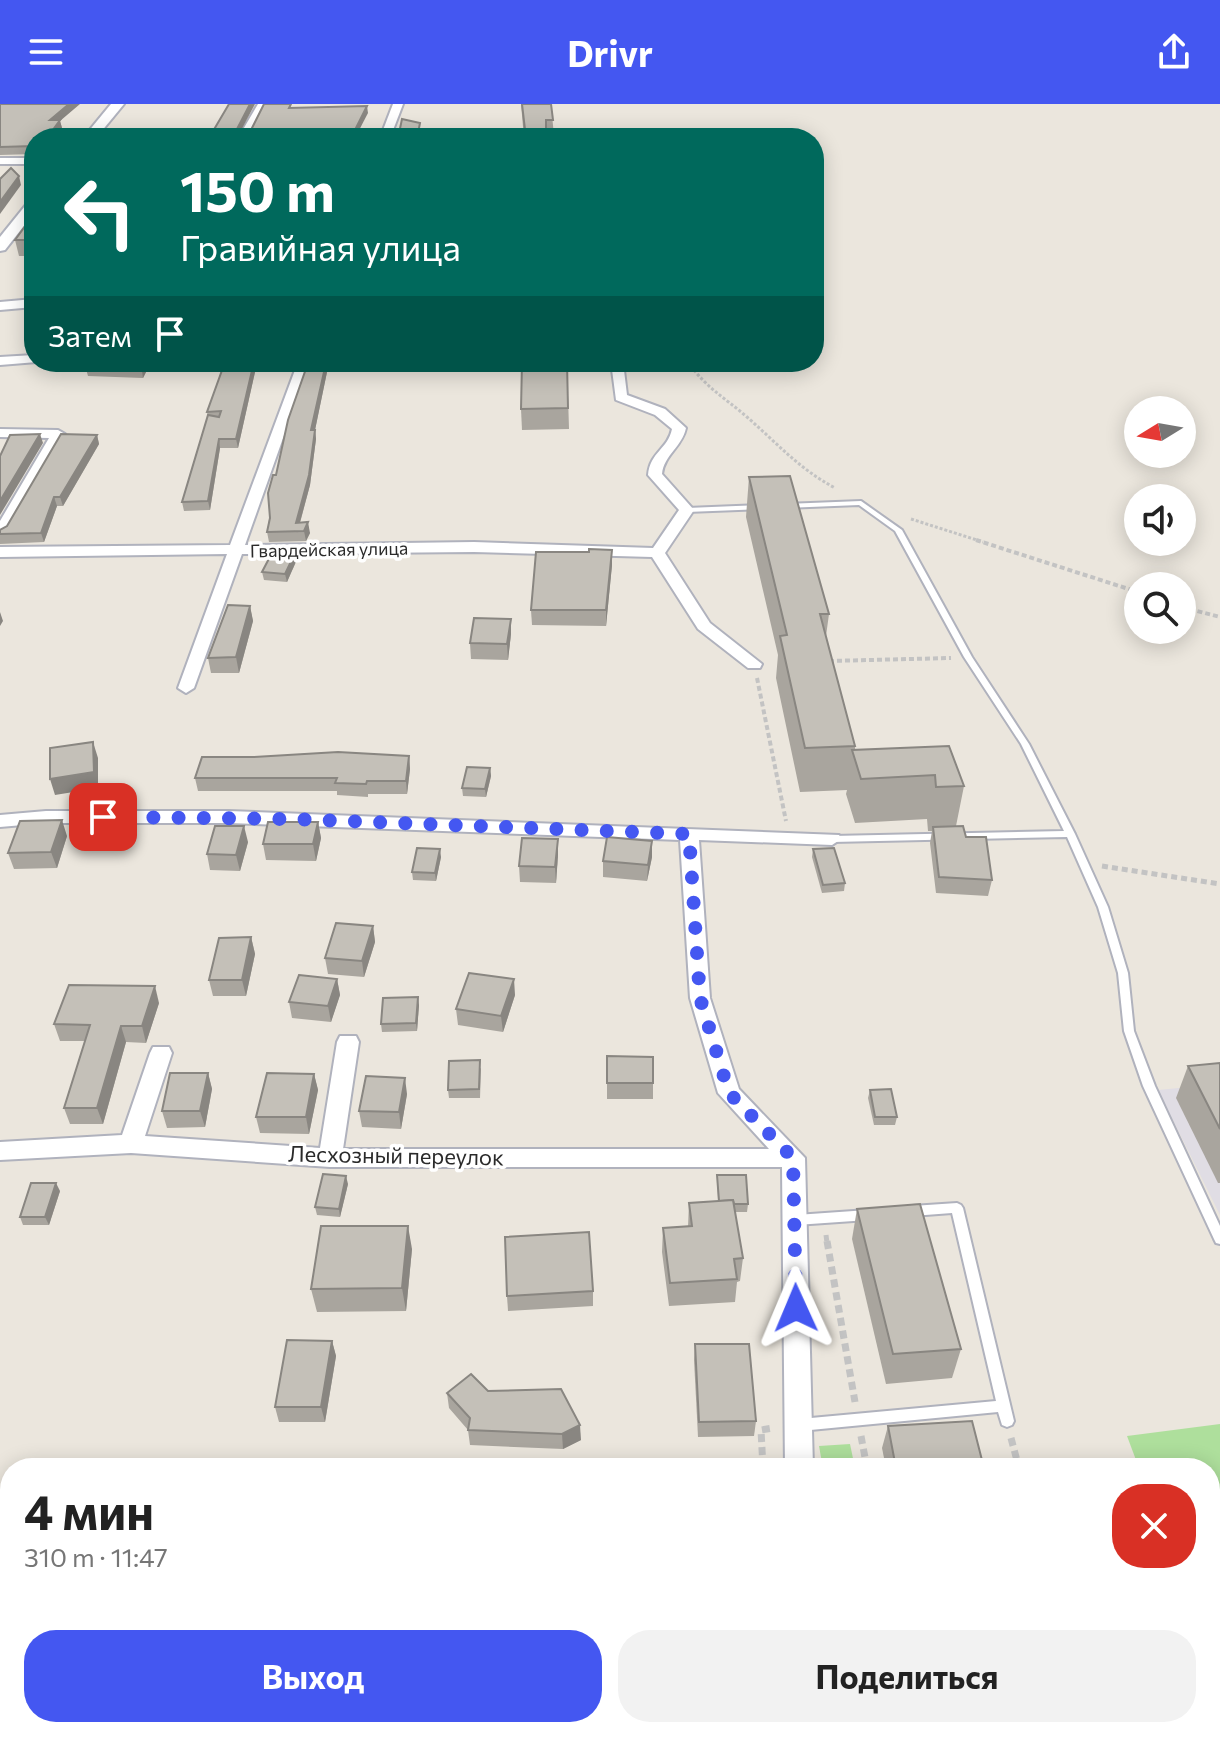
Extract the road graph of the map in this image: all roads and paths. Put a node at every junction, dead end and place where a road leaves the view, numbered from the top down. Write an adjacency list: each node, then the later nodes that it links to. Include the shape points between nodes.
1 (118, 104): 4 (street)
2 (263, 104): 5 (street)
3 (398, 104): 6 (street)
4 (98, 128)
5 (249, 128)
6 (389, 128)
7 (0, 161): 8 (street)
8 (24, 161)
9 (24, 217): 10 (street)
10 (0, 247)
11 (24, 304): 12 (street)
12 (0, 306)
13 (24, 360): 14 (street)
14 (0, 361)
15 (300, 372): 23 (street)
16 (618, 372): 20 (street, via 621,397 660,412 679,428 677,439 656,462 655,475)
17 (695, 372): 19 (path, via 807,473)
18 (0, 433): 22 (street, via 58,434)
19 (861, 503): 20 (lane); 29 (lane, via 898,530)
20 (687, 510): 25 (street)
21 (906, 517): 26 (path)
22 (0, 534)
23 (236, 550): 24 (street, Гвардейская улица); 25 (street, Гвардейская улица, via 474,547); 32 (street)
24 (0, 552)
25 (657, 553): 31 (street, via 704,626)
26 (1124, 587)
27 (1196, 611): 28 (path)
28 (1220, 617)
29 (968, 657): 30 (path); 35 (lane, via 1025,744)
30 (828, 661)
31 (754, 664): 36 (path)
32 (186, 688)
33 (0, 821): 34 (street, via 229,817)
34 (689, 834): 36 (street); 45 (street, via 700,998 729,1093)
35 (1070, 834): 37 (lane); 38 (lane)
36 (789, 838): 37 (street)
37 (832, 839)
38 (1085, 864): 39 (path); 50 (lane, via 1123,973 1129,1031)
39 (1220, 884)
40 (348, 1042): 44 (street)
41 (161, 1053): 42 (street)
42 (131, 1144): 43 (street, Лесхозный переулок); 44 (street, Лесхозный переулок)
43 (0, 1151)
44 (330, 1158): 45 (street, Лесхозный переулок)
45 (793, 1158): 49 (street)
46 (898, 1213): 51 (lane, via 957,1208)
47 (883, 1214): 48 (lane)
48 (823, 1218): 49 (lane); 52 (path)
49 (794, 1220): 54 (street)
50 (1220, 1239)
51 (1001, 1406): 52 (lane); 53 (lane)
52 (858, 1420): 54 (lane); 56 (path)
53 (1007, 1421): 57 (path)
54 (798, 1425): 55 (street)
55 (799, 1458)
56 (865, 1458)
57 (1016, 1458)

